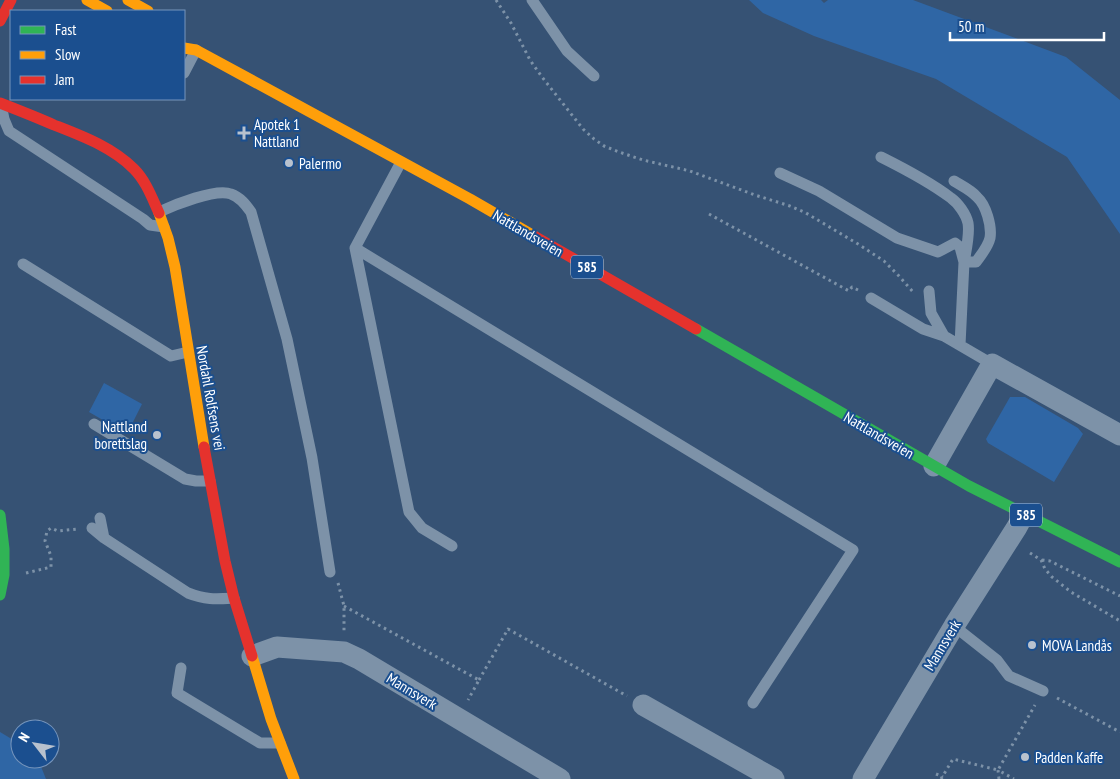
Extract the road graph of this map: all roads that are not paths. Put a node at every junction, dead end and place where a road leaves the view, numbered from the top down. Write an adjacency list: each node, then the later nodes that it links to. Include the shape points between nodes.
1 (11, 0): 7 (main road)
2 (87, 0): 5 (main road)
3 (128, 0): 6 (main road)
4 (532, 0): 11 (lane, via 567,51)
5 (105, 10)
6 (146, 10)
7 (0, 21)
8 (186, 43): 9 (main road, Nattlandsveien / 585)
9 (196, 50): 10 (lane); 14 (main road, Nattlandsveien / 585)
10 (185, 71)
11 (594, 76)
12 (0, 103): 17 (main road, Nordahl Rolfsens vei, via 80,135 118,156 145,184); 18 (lane, via 9,131 150,225)
13 (882, 157): 20 (lane, via 953,199 968,224)
14 (400, 162): 19 (lane); 30 (main road, Nattlandsveien / 585)
15 (780, 174): 20 (lane, via 819,191 897,238 938,252 955,243 960,247)
16 (954, 181): 20 (lane, via 977,196 988,220 990,237 984,250 976,262)
17 (159, 212): 18 (main road, Nordahl Rolfsens vei); 39 (lane, via 214,193 230,193 243,201 251,212 287,338 312,458)
18 (164, 227): 26 (main road, Nordahl Rolfsens vei, via 175,267)
19 (355, 248): 37 (lane, via 409,512 422,528); 46 (lane, via 853,550)
20 (964, 262): 25 (lane)
21 (24, 264): 26 (lane, via 171,356)
22 (929, 291): 24 (lane, via 931,313)
23 (871, 298): 24 (lane, via 923,329)
24 (944, 336): 25 (lane)
25 (960, 345): 27 (lane)
26 (188, 352): 31 (main road, Nordahl Rolfsens vei)
27 (992, 364): 29 (street); 30 (street)
28 (94, 424): 31 (lane, via 184,478)
29 (1120, 435)
30 (934, 466): 32 (main road, Nattlandsveien / 585)
31 (210, 481): 41 (main road, Nordahl Rolfsens vei)
32 (1024, 514): 38 (main road, Nattlandsveien / 585); 42 (street, Mannsverk)
33 (0, 515): 40 (main road, via 4,549)
34 (100, 518): 36 (lane)
35 (92, 528): 36 (lane)
36 (104, 538): 41 (lane, via 188,593 213,599)
37 (452, 546)
38 (1120, 562)
39 (330, 572)
40 (0, 595)
41 (234, 598): 43 (main road, Nordahl Rolfsens vei)
42 (954, 626): 45 (lane, via 997,660 1009,676); 52 (street, Mannsverk)
43 (252, 656): 48 (main road, Nordahl Rolfsens vei); 50 (street, Mannsverk, via 278,647 344,652)
44 (180, 668): 48 (lane, via 177,693 260,743)
45 (1043, 691)
46 (754, 704)
47 (643, 705): 51 (street)
48 (280, 743): 49 (main road, Nordahl Rolfsens vei)
49 (294, 779)
50 (560, 779)
51 (774, 779)
52 (863, 779)

